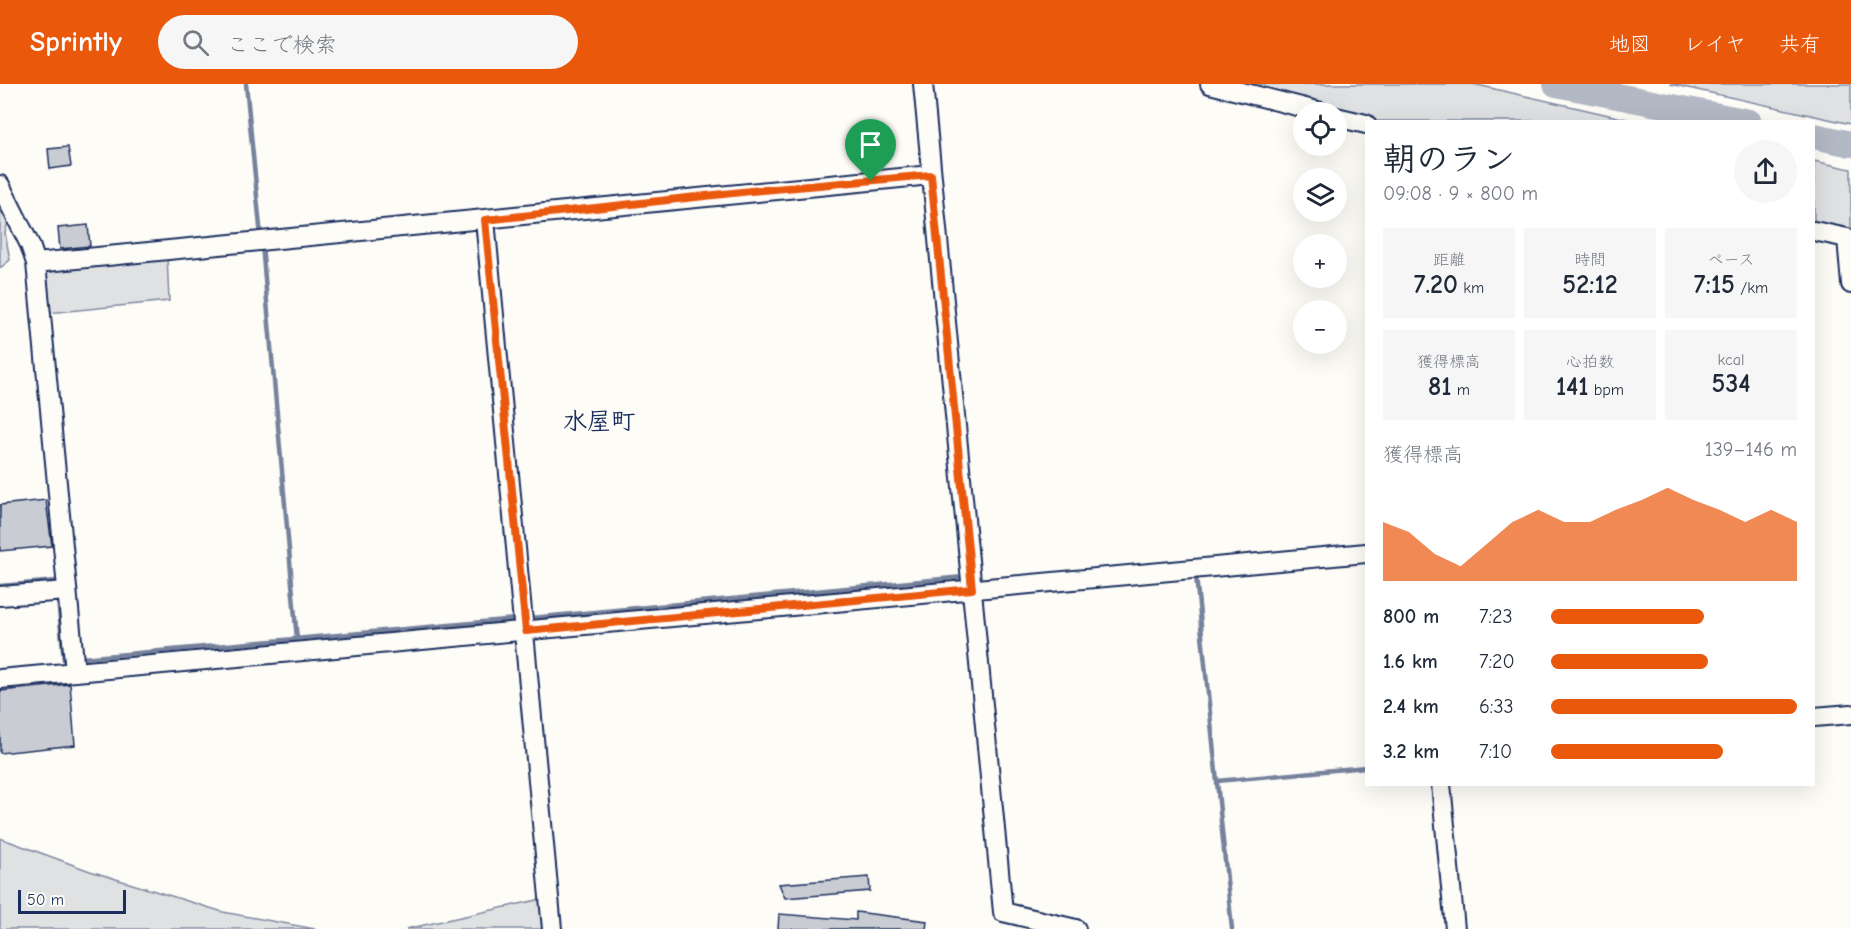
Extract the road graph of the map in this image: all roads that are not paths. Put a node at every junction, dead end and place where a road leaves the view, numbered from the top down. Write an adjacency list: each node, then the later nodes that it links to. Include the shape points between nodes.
1 (923, 84): 6 (street)
2 (1210, 84): 3 (street)
3 (1293, 105)
4 (1347, 120): 5 (street)
5 (1365, 124)
6 (931, 175): 8 (street); 13 (street)
7 (0, 185): 10 (street)
8 (485, 220): 10 (street); 16 (street)
9 (1815, 231): 11 (street, via 1847,238)
10 (36, 263): 14 (street)
11 (1851, 284)
12 (1365, 553): 13 (street)
13 (972, 589): 16 (street); 23 (street, via 1003,912)
14 (67, 591): 15 (street); 17 (street)
15 (0, 596)
16 (526, 631): 17 (street); 22 (street)
17 (75, 672): 18 (street)
18 (0, 679)
19 (1851, 714): 20 (street)
20 (1815, 717)
21 (1442, 786): 24 (street)
22 (552, 929)
23 (1076, 929)
24 (1455, 929)

